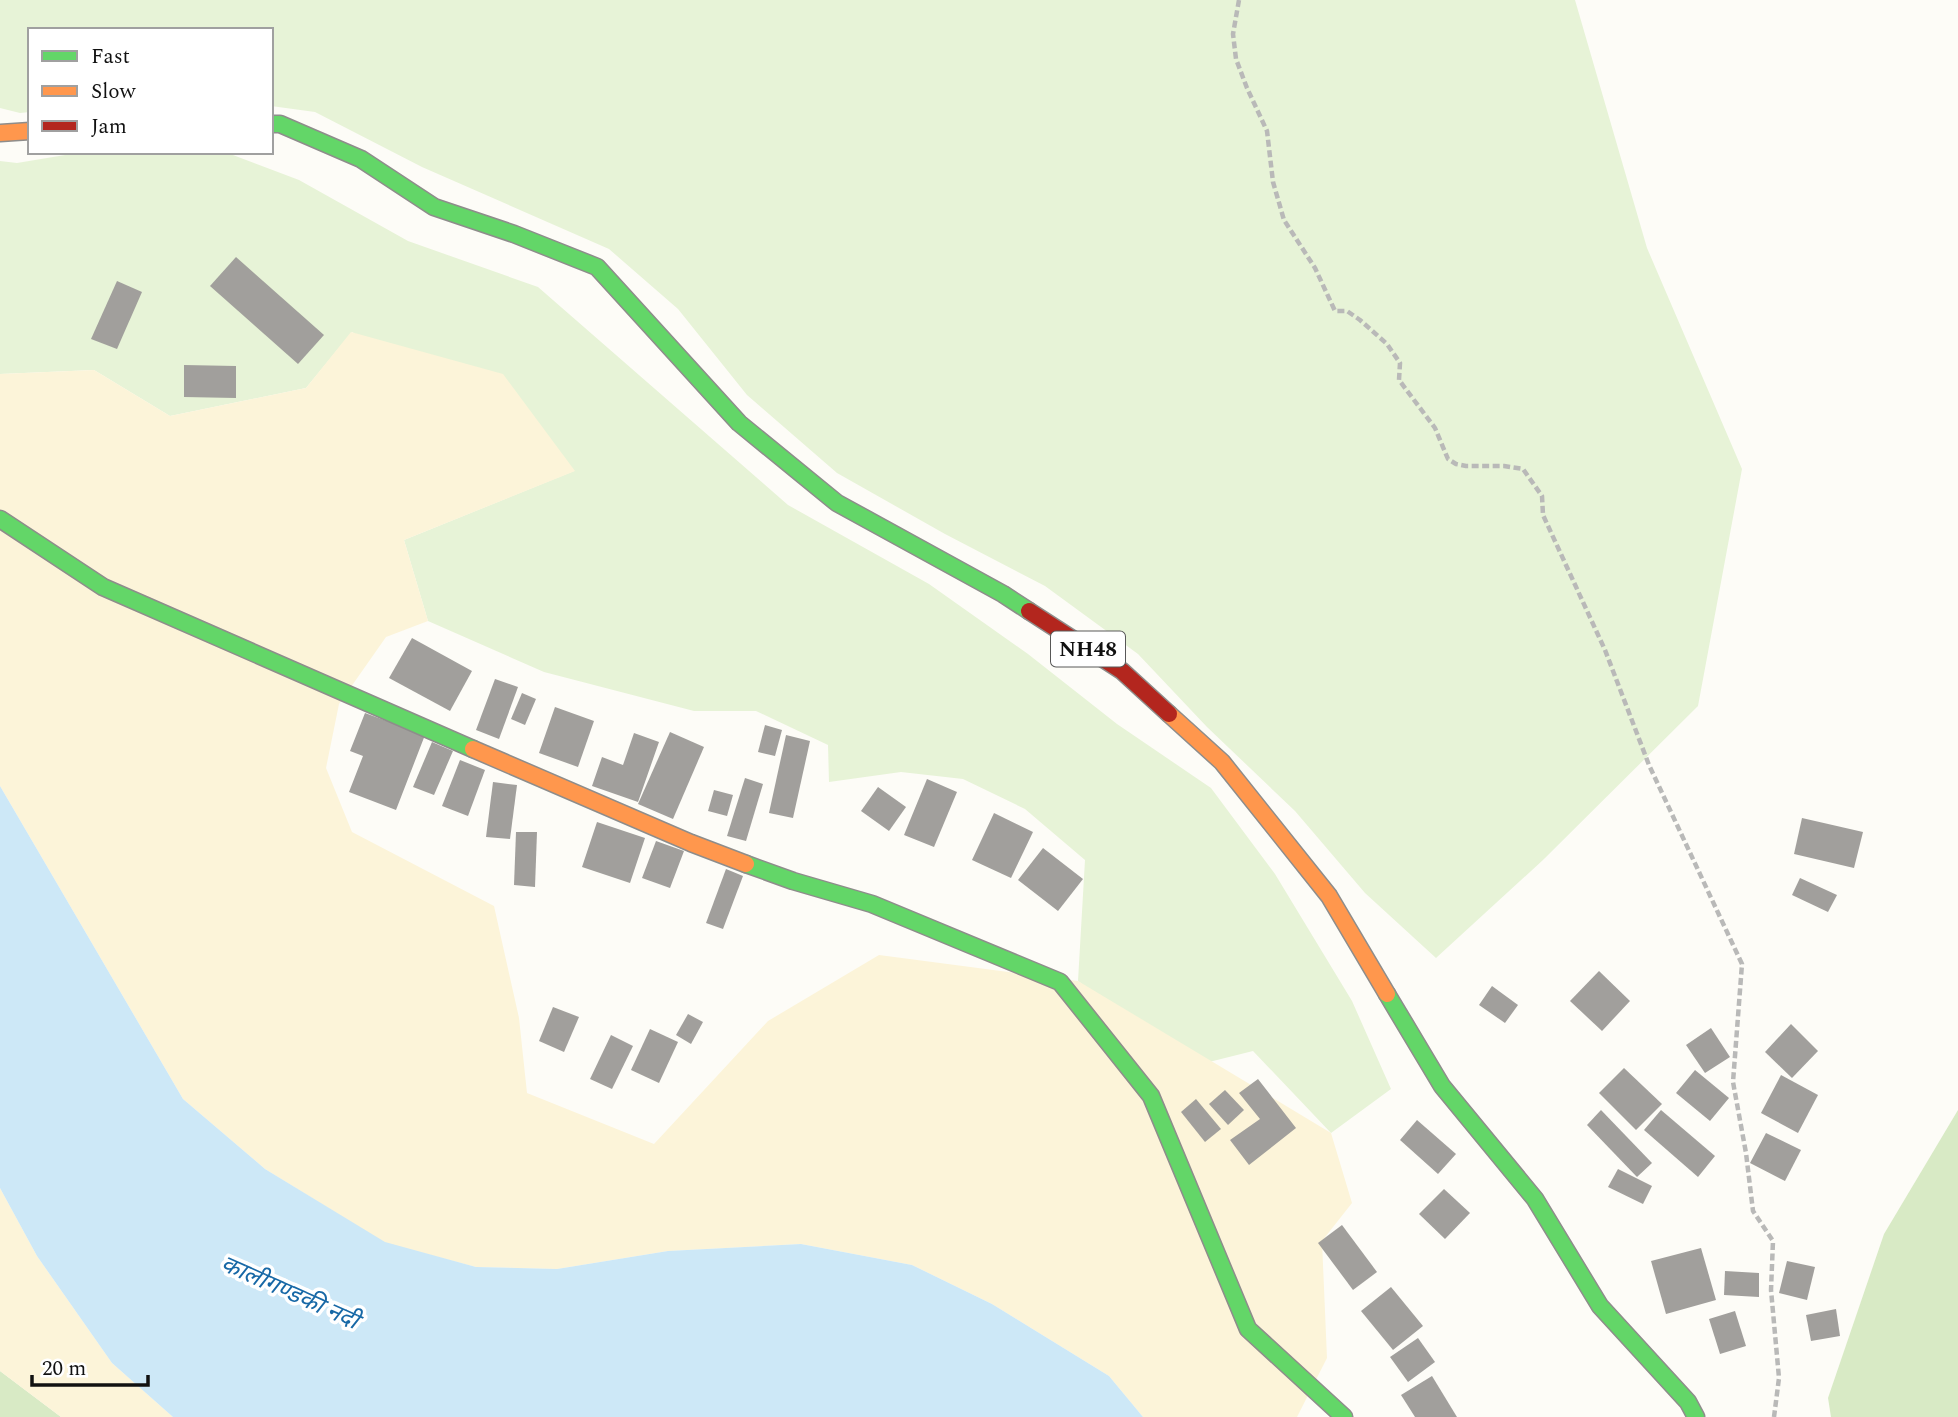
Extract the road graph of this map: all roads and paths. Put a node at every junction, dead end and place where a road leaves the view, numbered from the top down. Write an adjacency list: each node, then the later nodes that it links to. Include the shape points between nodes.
1 (1239, 0): 8 (path, via 1233,34 1237,59 1267,131 1273,182 1284,220 1315,268 1335,311 1347,311 1387,344 1400,363 1399,380 1435,428 1448,458 1466,466 1523,469 1542,496 1543,515 1605,650 1649,765 1742,964 1734,1082 1753,1211 1773,1241 1771,1290 1779,1378)
2 (273, 124): 7 (main road, NH48, via 361,159 434,207 597,267 740,423 837,503 1003,594 1122,671 1222,762 1329,896 1442,1086 1535,1199 1600,1306 1688,1402)
3 (28, 131): 4 (main road)
4 (0, 132)
5 (0, 519): 6 (main road, via 103,587 515,768 691,843 872,904 1060,982 1151,1096 1248,1329)
6 (1344, 1417)
7 (1696, 1417)
8 (1774, 1417)

